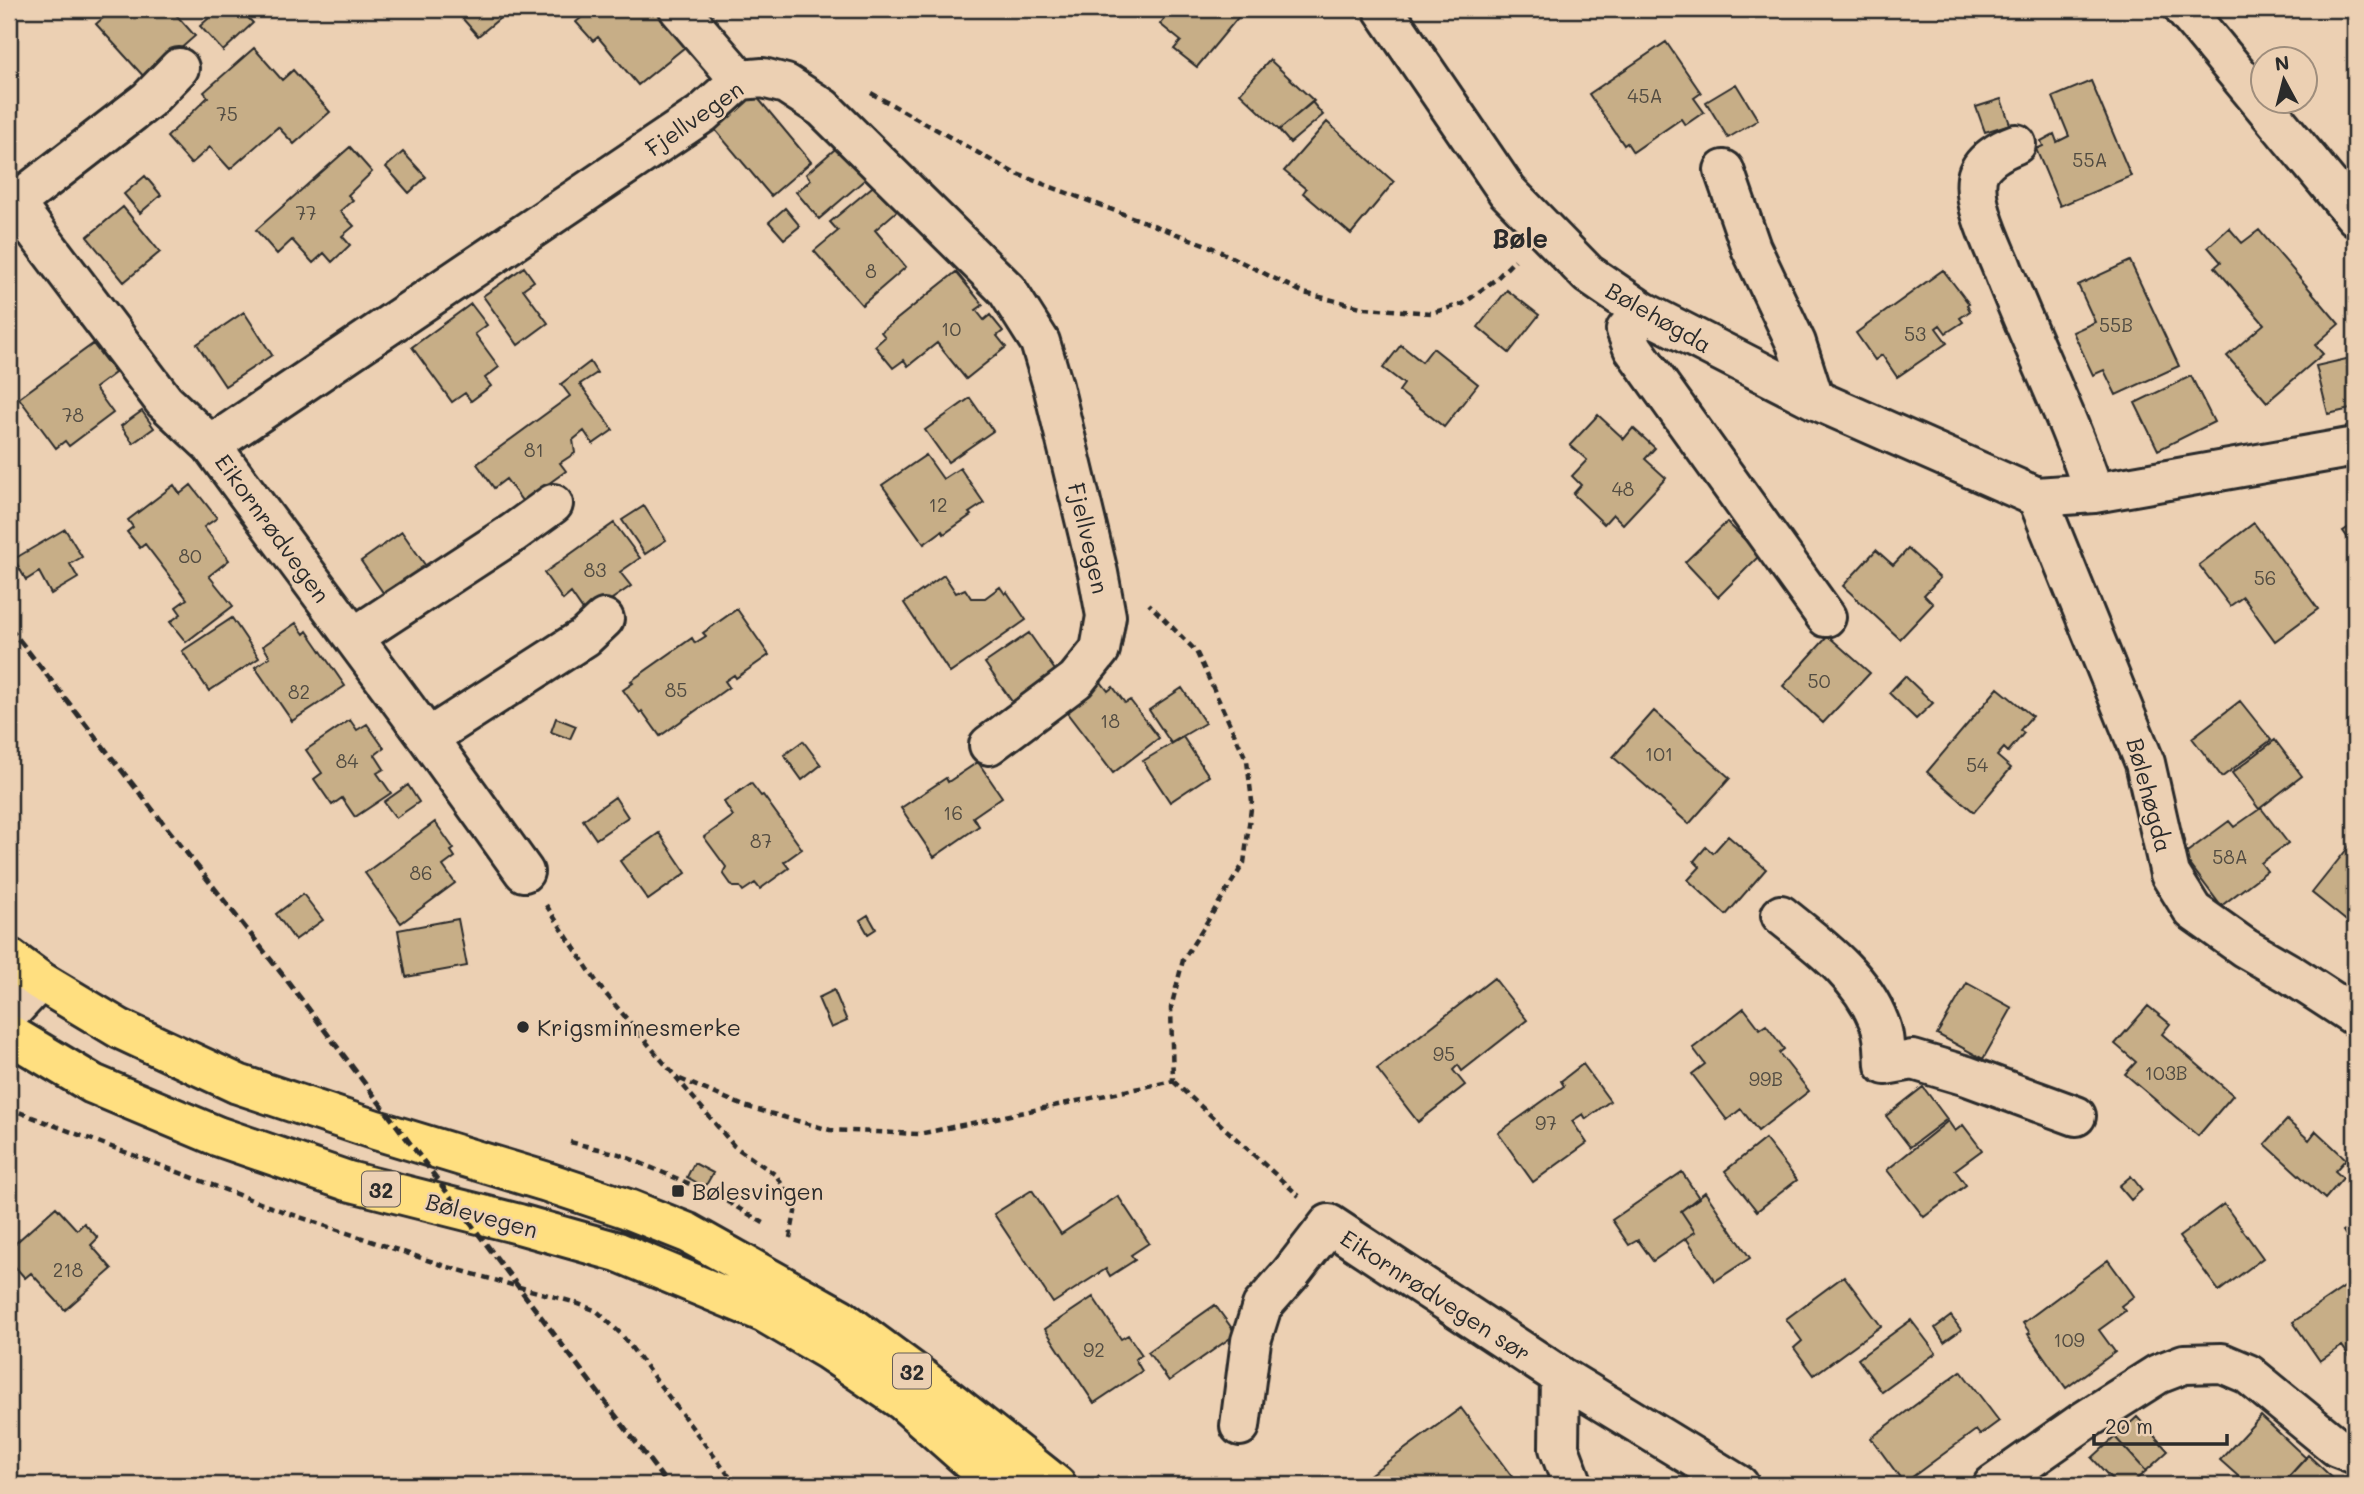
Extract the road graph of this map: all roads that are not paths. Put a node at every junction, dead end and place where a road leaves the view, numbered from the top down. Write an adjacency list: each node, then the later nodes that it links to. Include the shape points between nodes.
1 (679, 9): 5 (street)
2 (1383, 9): 10 (street, Bølehøgda, via 1507,191 1588,274)
3 (2184, 9): 9 (street)
4 (179, 68): 8 (street, via 148,100)
5 (734, 71): 12 (street, Fjellvegen, via 702,114); 21 (street, Fjellvegen, via 786,85 823,108 1007,290 1041,342 1106,615 1100,650 1076,680)
6 (2016, 144): 14 (street, via 2003,149 1977,177 1981,215)
7 (1724, 170): 11 (street, via 1751,248 1796,343)
8 (12, 200): 12 (street, Eikornrødvegen, via 164,401)
9 (2355, 216)
10 (1642, 311): 11 (street, Bølehøgda); 17 (street, via 1626,330 1633,348)
11 (1814, 399): 15 (street, Bølehøgda)
12 (211, 445): 19 (street, Eikornrødvegen)
13 (2355, 447): 14 (street, Bølehøgda)
14 (2094, 493): 15 (street, Bølehøgda)
15 (2037, 498): 27 (street, Bølehøgda, via 2145,763 2176,884 2193,911)
16 (553, 504): 19 (street)
17 (1826, 617)
18 (604, 619): 20 (street, via 585,638)
19 (354, 637): 20 (street, Eikornrødvegen)
20 (428, 738): 22 (street, Eikornrødvegen)
21 (989, 746)
22 (524, 872)
23 (1781, 915): 29 (street, via 1835,960 1865,993 1880,1023 1885,1065 1913,1060)
24 (9, 958): 25 (main road, 32)
25 (40, 981): 26 (street); 34 (main road, 32, via 120,1029 238,1084 544,1181 688,1233 840,1318)
26 (9, 1013)
27 (2355, 1016)
28 (9, 1034): 33 (main road, Bølevegen / 32, via 93,1084 217,1136 348,1181 618,1252 765,1313 903,1401)
29 (2076, 1116)
30 (1560, 1376): 31 (street, Eikornrødvegen sør, via 1329,1224 1262,1306 1251,1341); 35 (street, via 1559,1448); 36 (street, Eikornrødvegen sør)
31 (1240, 1426)
32 (2355, 1454): 37 (street, via 2337,1447 2248,1374 2222,1363 2184,1364 2158,1374)
33 (998, 1485)
34 (1056, 1485)
35 (1573, 1485)
36 (1739, 1485)
37 (1993, 1485)

